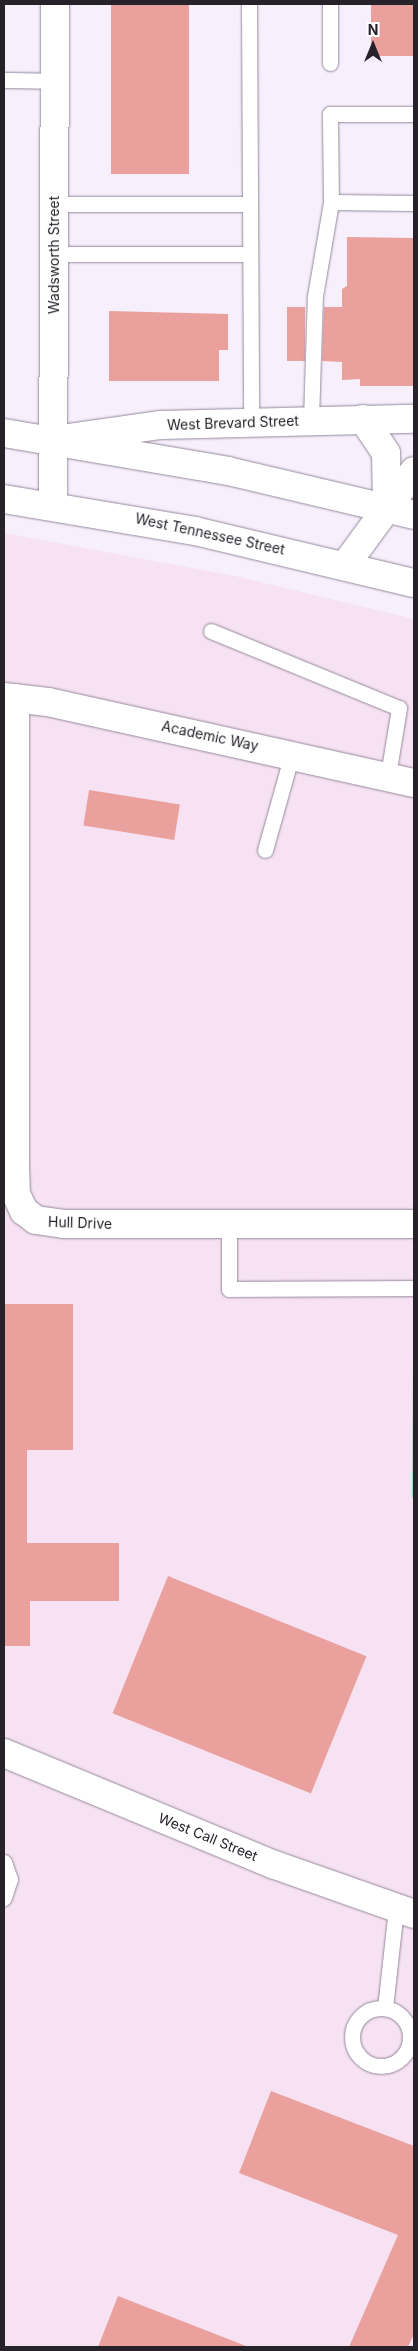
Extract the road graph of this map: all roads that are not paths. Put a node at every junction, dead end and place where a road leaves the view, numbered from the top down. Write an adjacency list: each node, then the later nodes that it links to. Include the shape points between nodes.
1 (55, 4): 6 (street, Wadsworth Street)
2 (249, 4): 11 (lane)
3 (330, 4): 4 (lane)
4 (330, 63)
5 (4, 80): 6 (lane)
6 (55, 81): 10 (street, Wadsworth Street)
7 (414, 114): 8 (lane, via 330,114)
8 (331, 202): 9 (lane); 16 (lane, via 315,296)
9 (414, 203)
10 (54, 204): 11 (lane); 12 (street, Wadsworth Street)
11 (250, 204): 13 (lane)
12 (54, 254): 13 (lane); 19 (street, Wadsworth Street)
13 (250, 254): 17 (lane)
14 (363, 419): 15 (street, West Brevard Street); 16 (street, West Brevard Street); 23 (street, via 386,453)
15 (414, 419)
16 (311, 420): 17 (street, West Brevard Street)
17 (250, 422): 19 (street, West Brevard Street, via 161,425)
18 (4, 432): 19 (street)
19 (54, 440): 22 (street, Wadsworth Street); 23 (street, via 228,471)
20 (414, 471): 23 (street)
21 (4, 499): 22 (street, West Tennessee Street)
22 (53, 506): 25 (street, West Tennessee Street)
23 (388, 507): 24 (street); 25 (street)
24 (414, 515)
25 (346, 564): 26 (street, West Tennessee Street)
26 (414, 582)
27 (211, 631): 30 (lane, via 399,708)
28 (9, 697): 29 (street, Academic Way); 33 (street, Hull Drive)
29 (292, 754): 30 (street, Academic Way); 32 (lane)
30 (388, 775): 31 (street, Academic Way)
31 (414, 783)
32 (265, 850)
33 (9, 1153): 34 (street, Hull Drive, via 17,1200 36,1220 64,1224)
34 (228, 1224): 35 (street, Hull Drive); 36 (lane, via 228,1289)
35 (414, 1224)
36 (414, 1288)
37 (4, 1753): 40 (street, West Call Street, via 275,1865)
38 (4, 1862): 39 (lane, via 10,1879)
39 (4, 1898)
40 (405, 1912): 41 (lane)
41 (385, 2008)

